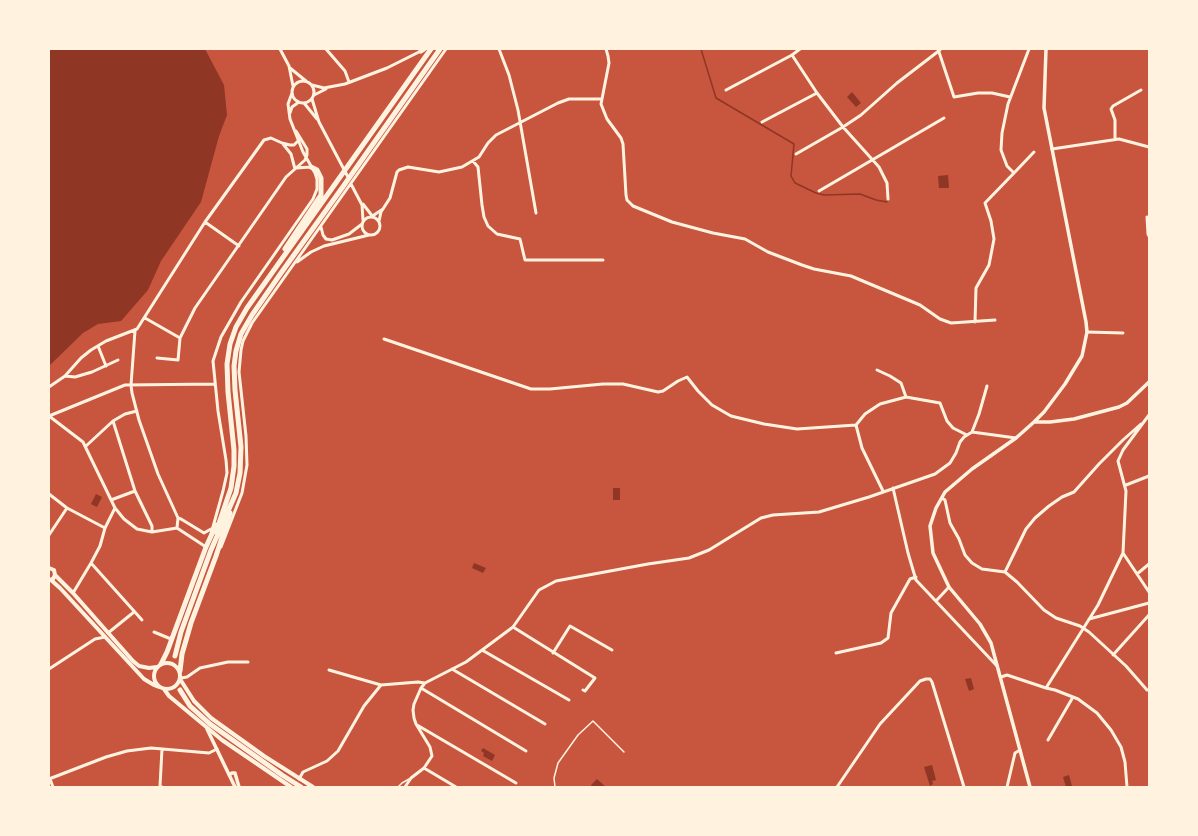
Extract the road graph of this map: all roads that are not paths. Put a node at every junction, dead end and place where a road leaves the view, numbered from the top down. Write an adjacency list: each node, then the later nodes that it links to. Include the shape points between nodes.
1 (280, 49): 14 (street)
2 (326, 49): 16 (street, via 345,71)
3 (431, 49): 64 (highway)
4 (440, 49): 102 (highway, via 281,273 241,334 234,366 234,390 241,447)
5 (446, 49): 59 (street)
6 (499, 49): 33 (street, via 509,75)
7 (606, 49): 26 (street, via 609,63)
8 (800, 49): 13 (street)
9 (1029, 49): 25 (street)
10 (1046, 49): 40 (street, via 1044,108)
11 (423, 50): 16 (street, via 387,68)
12 (939, 50): 25 (street, via 954,97 992,93); 35 (street)
13 (792, 55): 20 (street); 23 (street)
14 (289, 66): 15 (street); 18 (street)
15 (306, 81): 17 (street); 18 (street, via 300,81)
16 (349, 82): 19 (street)
17 (312, 85): 19 (street); 24 (street)
18 (294, 87): 22 (street)
19 (330, 87): 24 (street)
20 (726, 90)
21 (1141, 90): 36 (street, via 1111,109 1115,120)
22 (292, 93): 27 (street); 29 (street, via 288,104)
23 (817, 93): 32 (street); 35 (street)
24 (313, 97): 28 (street); 31 (street)
25 (1010, 98): 48 (street, via 1002,133 1002,150 1007,166)
26 (602, 99): 33 (street, via 569,99); 68 (street, via 604,115 623,144 626,195 633,206 672,222 745,239 768,252 802,265 852,276 920,305 940,319 951,323)
27 (299, 102): 28 (street); 29 (street, via 292,107)
28 (304, 103): 31 (street)
29 (289, 115): 34 (street)
30 (944, 118): 44 (street)
31 (319, 122): 51 (street)
32 (762, 122)
33 (521, 123): 45 (street, via 492,138 479,157); 53 (street)
34 (293, 126): 37 (street); 43 (street, via 307,148)
35 (843, 127): 42 (street); 44 (street)
36 (1116, 139): 39 (street); 40 (street)
37 (298, 140): 38 (street, via 294,145); 43 (street)
38 (282, 143): 47 (street, via 291,154); 56 (street, via 271,138 264,140)
39 (1149, 147)
40 (1052, 149): 70 (street)
41 (1034, 152): 48 (street)
42 (796, 154)
43 (306, 158): 46 (street); 47 (street)
44 (873, 159): 49 (street); 50 (street, via 885,176)
45 (473, 161): 52 (street, via 462,167 439,172 408,167 399,170); 63 (street, via 478,167 484,217 488,226 497,234 520,239 525,260)
46 (311, 167): 47 (street); 64 (highway, via 317,170 321,178 321,194); 81 (street, via 317,179 315,196 241,302 221,337 213,361)
47 (295, 169): 62 (street, via 286,177)
48 (1014, 173): 68 (street, via 985,203 994,239 989,265 976,288)
49 (820, 191)
50 (888, 199)
51 (360, 200): 54 (street); 57 (street)
52 (384, 208): 54 (street); 58 (street)
53 (536, 213)
54 (372, 216): 57 (street); 58 (street)
55 (1147, 217): 61 (street)
56 (205, 222): 62 (street); 66 (street)
57 (363, 222): 59 (street, via 349,234 332,240 326,239 323,235); 60 (street, via 362,230)
58 (379, 222): 60 (street, via 378,232)
59 (321, 225): 65 (street)
60 (369, 235): 65 (street, via 318,249 298,261)
61 (1149, 236)
62 (239, 246): 72 (street, via 195,308)
63 (604, 260)
64 (279, 263): 109 (highway, via 247,308 230,344 227,375 234,466 231,488)
65 (289, 271): 119 (street, via 243,341 239,372 247,466 242,493)
66 (145, 318): 69 (street); 72 (street)
67 (995, 320): 68 (street)
68 (975, 322)
69 (135, 331): 74 (street); 82 (street)
70 (1087, 332): 71 (street); 90 (street, via 1082,356 1065,384)
71 (1123, 333)
72 (180, 338): 75 (street, via 178,360)
73 (384, 339): 92 (street, via 531,389 624,384 658,392 687,377 712,404 731,416 797,429)
74 (98, 346): 77 (street); 79 (street, via 81,358)
75 (157, 358)
76 (118, 360): 77 (street)
77 (106, 366): 79 (street, via 75,377)
78 (877, 370): 85 (street, via 900,383)
79 (65, 376): 84 (street)
80 (1149, 382): 90 (street, via 1127,404 1119,407 1074,419)
81 (215, 384): 82 (street); 112 (street, via 227,473)
82 (131, 385): 86 (street); 88 (street)
83 (988, 386): 93 (street)
84 (49, 387)
85 (906, 397): 92 (street, via 880,404 865,414); 94 (street, via 940,403 947,421 953,428)
86 (136, 411): 89 (street, via 124,414); 108 (street, via 158,474)
87 (1149, 415): 91 (street)
88 (49, 416): 96 (street, via 67,428)
89 (113, 421): 96 (street); 100 (street)
90 (1034, 422): 95 (street)
91 (1144, 422): 98 (street, via 1118,461); 123 (street, via 1123,440 1074,492 1062,497 1035,518 1026,529)
92 (856, 425): 101 (street, via 862,448)
93 (972, 432): 94 (street); 95 (street)
94 (967, 435): 99 (street, via 960,442 950,463 935,474)
95 (1016, 438): 104 (street, via 972,469 945,492)
96 (86, 446): 105 (street)
97 (1149, 476): 98 (street)
98 (1126, 485): 118 (street)
99 (893, 488): 101 (street); 126 (street)
100 (135, 491): 105 (street); 113 (street, via 152,526)
101 (883, 491): 138 (street, via 819,512 760,518 709,550 688,558 556,581 539,590)
102 (236, 493): 117 (highway); 119 (highway)
103 (49, 494): 106 (street)
104 (942, 498): 123 (street, via 945,500 950,524 965,555 982,569); 128 (street, via 930,526 931,539 933,553)
105 (111, 500): 107 (street)
106 (67, 508): 110 (street); 114 (street)
107 (115, 508): 110 (street); 113 (street, via 137,529)
108 (178, 518): 111 (street); 112 (street, via 204,533)
109 (219, 519): 115 (highway); 117 (highway)
110 (105, 528): 120 (street, via 100,546)
111 (177, 528): 113 (street); 116 (street)
112 (211, 529): 115 (street)
113 (152, 532)
114 (49, 535)
115 (210, 536): 116 (highway)
116 (206, 547): 143 (highway)
117 (211, 550): 149 (highway, via 181,632)
118 (1123, 553): 124 (street); 136 (street)
119 (216, 556): 156 (highway, via 191,623)
120 (91, 562): 131 (street); 134 (street)
121 (1149, 564): 124 (street)
122 (49, 568): 125 (main road, via 54,570)
123 (1005, 572): 139 (street, via 1044,610 1056,618)
124 (1137, 574): 130 (street)
125 (55, 575): 127 (main road); 131 (main road)
126 (916, 577): 132 (street); 147 (street, via 910,579 891,613 888,638 881,643)
127 (50, 580): 129 (main road)
128 (949, 587): 132 (street); 152 (street, via 980,624 991,643)
129 (60, 588): 131 (main road); 142 (main road)
130 (1149, 592)
131 (73, 593): 141 (main road)
132 (936, 601): 152 (street)
133 (1149, 603): 136 (street)
134 (134, 612): 137 (street); 141 (street)
135 (1149, 615): 148 (street)
136 (1089, 619): 139 (street)
137 (142, 620)
138 (512, 627): 144 (street); 146 (street)
139 (1084, 629): 148 (street); 163 (street)
140 (154, 632): 143 (street)
141 (108, 633): 151 (main road, via 139,666)
142 (105, 637): 153 (street, via 95,639); 161 (main road, via 144,679)
143 (171, 639): 151 (highway)
144 (482, 650): 154 (street); 168 (street)
145 (612, 650): 146 (street, via 570,626)
146 (553, 653): 166 (street, via 595,678 585,692)
147 (836, 653)
148 (1113, 655): 164 (street)
149 (175, 656)
150 (248, 662): 158 (street, via 228,662 200,668)
151 (159, 666): 156 (main road, via 170,663); 161 (main road, via 154,678)
152 (998, 668): 157 (street)
153 (49, 669)
154 (452, 669): 159 (street); 170 (street)
155 (329, 670): 160 (street)
156 (180, 671): 158 (main road)
157 (1001, 677): 163 (street, via 1006,675); 175 (street)
158 (180, 679): 161 (main road, via 174,688); 182 (main road, via 194,702 207,715)
159 (425, 684): 160 (street, via 418,682); 162 (street)
160 (381, 685): 182 (street, via 364,706 338,751 327,761 303,772)
161 (162, 688): 171 (main road)
162 (421, 688): 169 (street, via 412,710); 176 (street)
163 (1046, 688): 167 (street)
164 (1148, 689)
165 (180, 690): 189 (highway, via 190,706 210,724)
166 (583, 690)
167 (1073, 697): 172 (street); 199 (street, via 1097,713 1111,730 1121,747)
168 (569, 700)
169 (416, 724): 178 (street, via 430,747 432,756); 183 (street)
170 (545, 724)
171 (207, 729): 174 (street); 188 (main road)
172 (1048, 740)
173 (162, 749): 174 (street, via 209,752); 181 (street, via 127,751); 185 (street)
174 (217, 749): 179 (street)
175 (1020, 750): 197 (street, via 1015,753); 198 (street)
176 (526, 751)
177 (624, 752): 194 (lane, via 593,721 578,735 558,763 554,778)
178 (424, 768): 180 (street); 193 (street)
179 (230, 775): 186 (street); 187 (street, via 235,773)
180 (411, 778): 191 (lane); 192 (street)
181 (49, 779): 184 (street)
182 (299, 779): 190 (main road)
183 (516, 783)
184 (53, 787)
185 (162, 787)
186 (235, 787)
187 (239, 787)
188 (291, 787)
189 (302, 787)
190 (313, 787)
191 (398, 787)
192 (405, 787)
193 (456, 787)
194 (555, 787)
195 (837, 787): 196 (street, via 880,724 920,681 926,679 932,682)
196 (964, 787)
197 (1007, 787)
198 (1030, 787)
199 (1127, 787)

